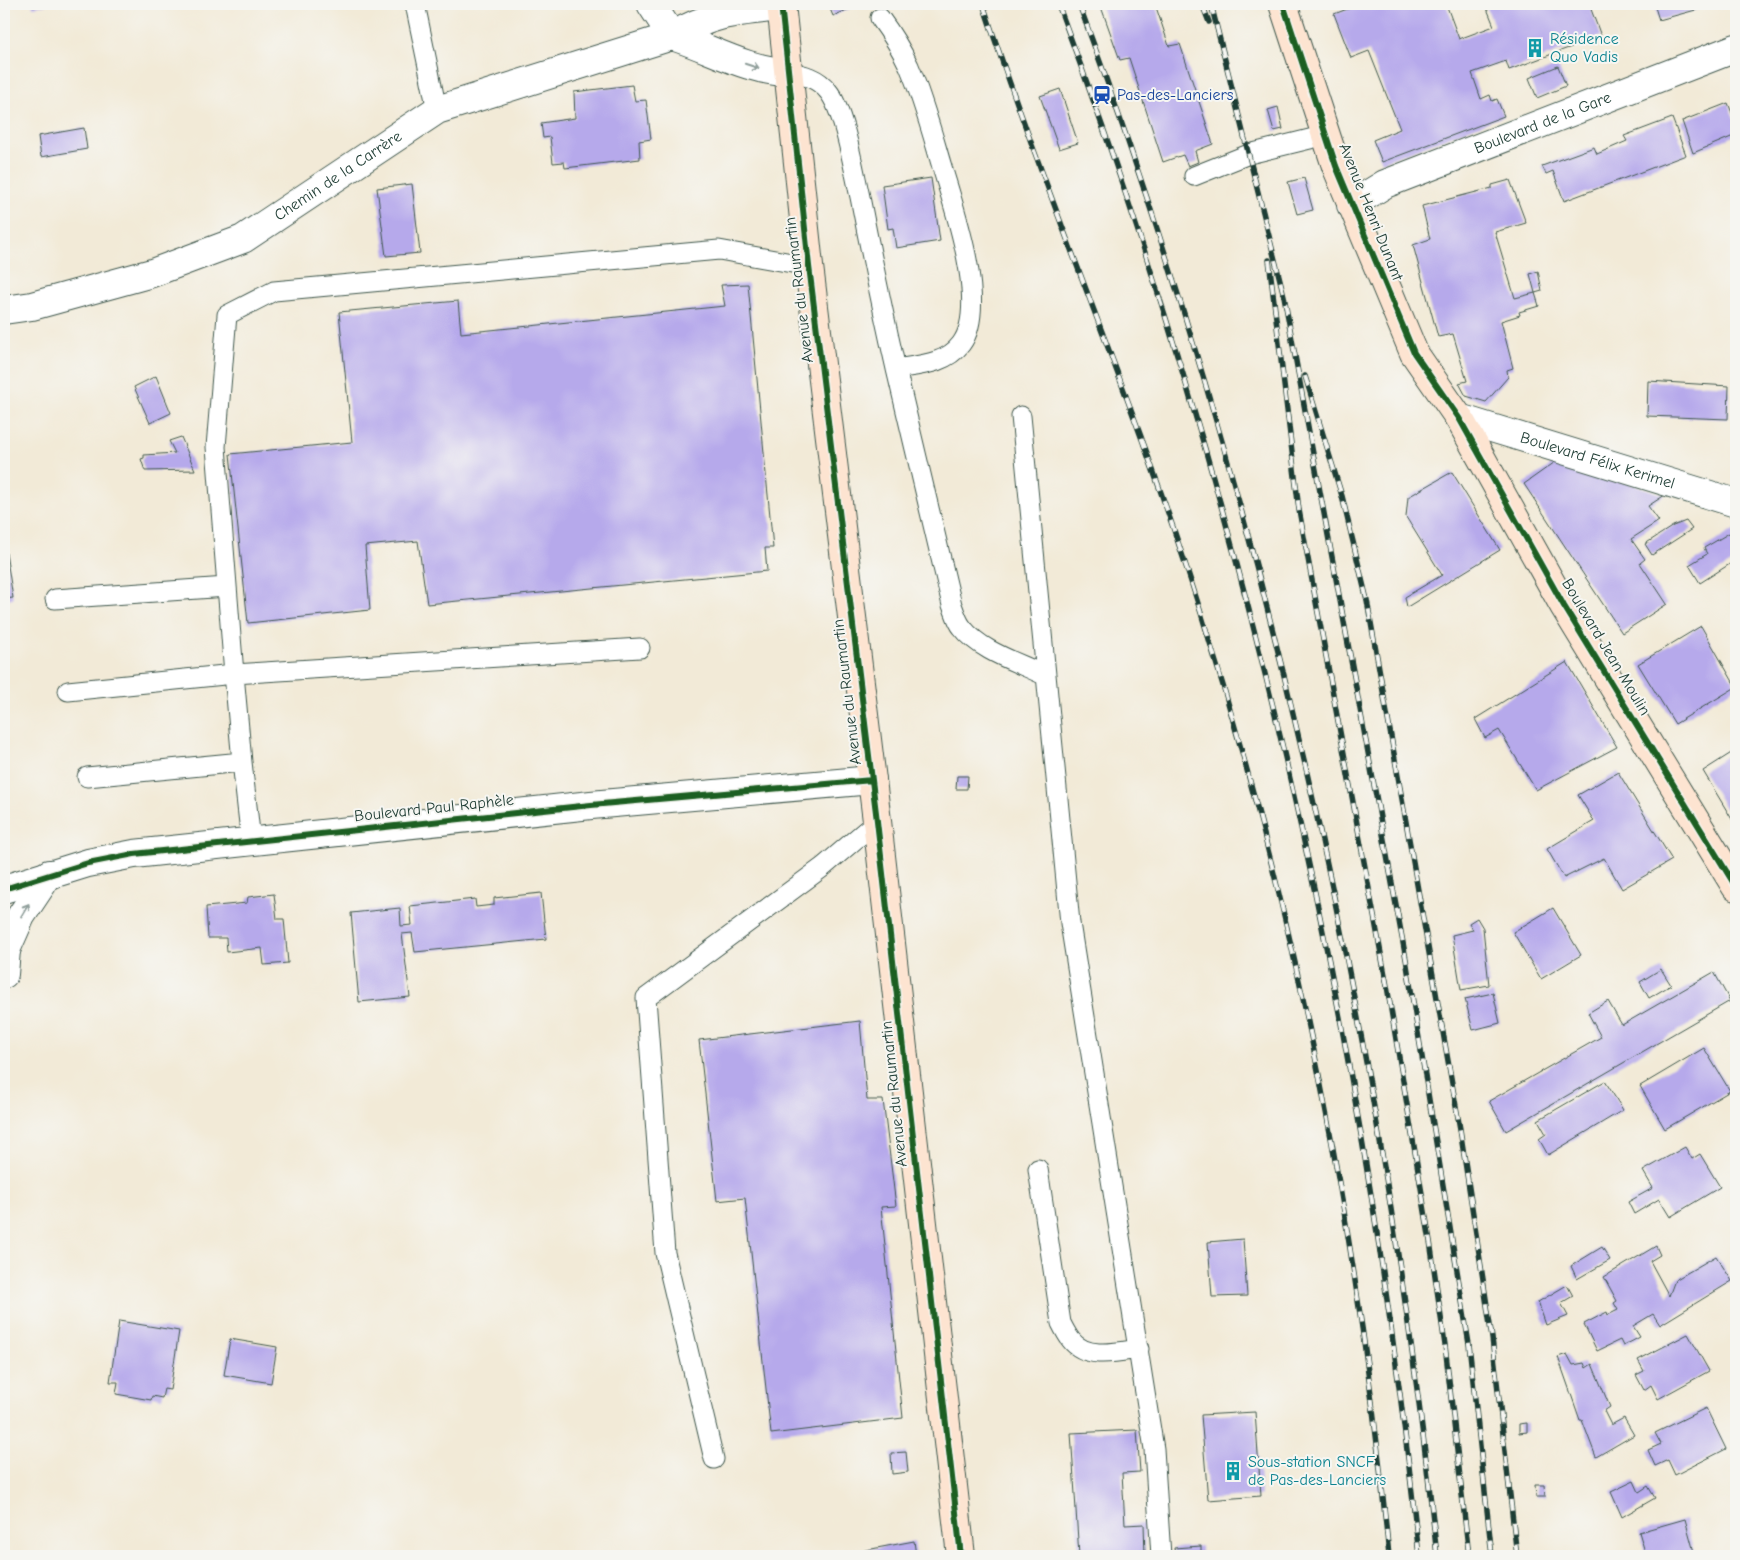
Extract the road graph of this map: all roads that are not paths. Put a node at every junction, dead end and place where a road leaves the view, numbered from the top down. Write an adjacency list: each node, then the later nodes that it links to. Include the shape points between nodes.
1 (415, 4): 9 (lane)
2 (651, 4): 6 (street)
3 (1283, 4): 10 (street, Avenue Henri Dunant)
4 (781, 6): 6 (street, Chemin de la Carrère, via 720,14); 8 (street, Avenue du Raumartin)
5 (880, 18): 15 (lane, via 908,65 922,99 959,225 972,306 969,327 962,343 950,355 936,362)
6 (672, 36): 8 (street, one-way to 8, via 748,65); 9 (street, Chemin de la Carrère)
7 (1736, 48): 12 (street, Boulevard de la Gare, via 1385,184)
8 (788, 72): 13 (street, Avenue du Raumartin); 15 (lane, via 820,82 835,105 850,148)
9 (437, 110): 14 (street, Chemin de la Carrère, via 243,239 152,274 32,306)
10 (1326, 135): 11 (lane, via 1248,154); 12 (street, Avenue Henri Dunant)
11 (1194, 176)
12 (1351, 204): 17 (street, Avenue Henri Dunant, via 1414,353)
13 (809, 266): 19 (lane, via 719,250 274,291 227,315 216,447); 27 (street, Avenue du Raumartin)
14 (4, 310)
15 (896, 369): 23 (lane, via 952,605 960,625 980,644)
16 (1021, 416): 23 (lane)
17 (1459, 418): 18 (street, Boulevard Félix Kerimel); 31 (street, Boulevard Jean Moulin, via 1564,606)
18 (1736, 503)
19 (227, 587): 20 (lane); 22 (lane)
20 (55, 599)
21 (640, 648): 22 (lane)
22 (234, 674): 24 (lane); 25 (lane)
23 (1046, 676): 35 (lane, via 1070,922)
24 (68, 691)
25 (242, 762): 26 (lane); 29 (lane)
26 (87, 777)
27 (872, 780): 28 (street, Avenue du Raumartin); 29 (street, Boulevard Paul Raphèle, via 590,805)
28 (877, 821): 36 (lane, via 823,867 646,998 665,1253); 37 (street, Avenue du Raumartin)
29 (251, 841): 30 (street, Boulevard Paul Raphèle, via 134,854)
30 (49, 874): 32 (street, Boulevard Paul Raphèle); 33 (street, one-way to 30, via 21,916)
31 (1736, 887)
32 (4, 889)
33 (5, 955)
34 (1038, 1169): 35 (lane, via 1061,1323 1071,1342 1085,1350 1101,1353)
35 (1139, 1349): 38 (lane, via 1154,1449)
36 (714, 1459)
37 (961, 1556)
38 (1161, 1556)

